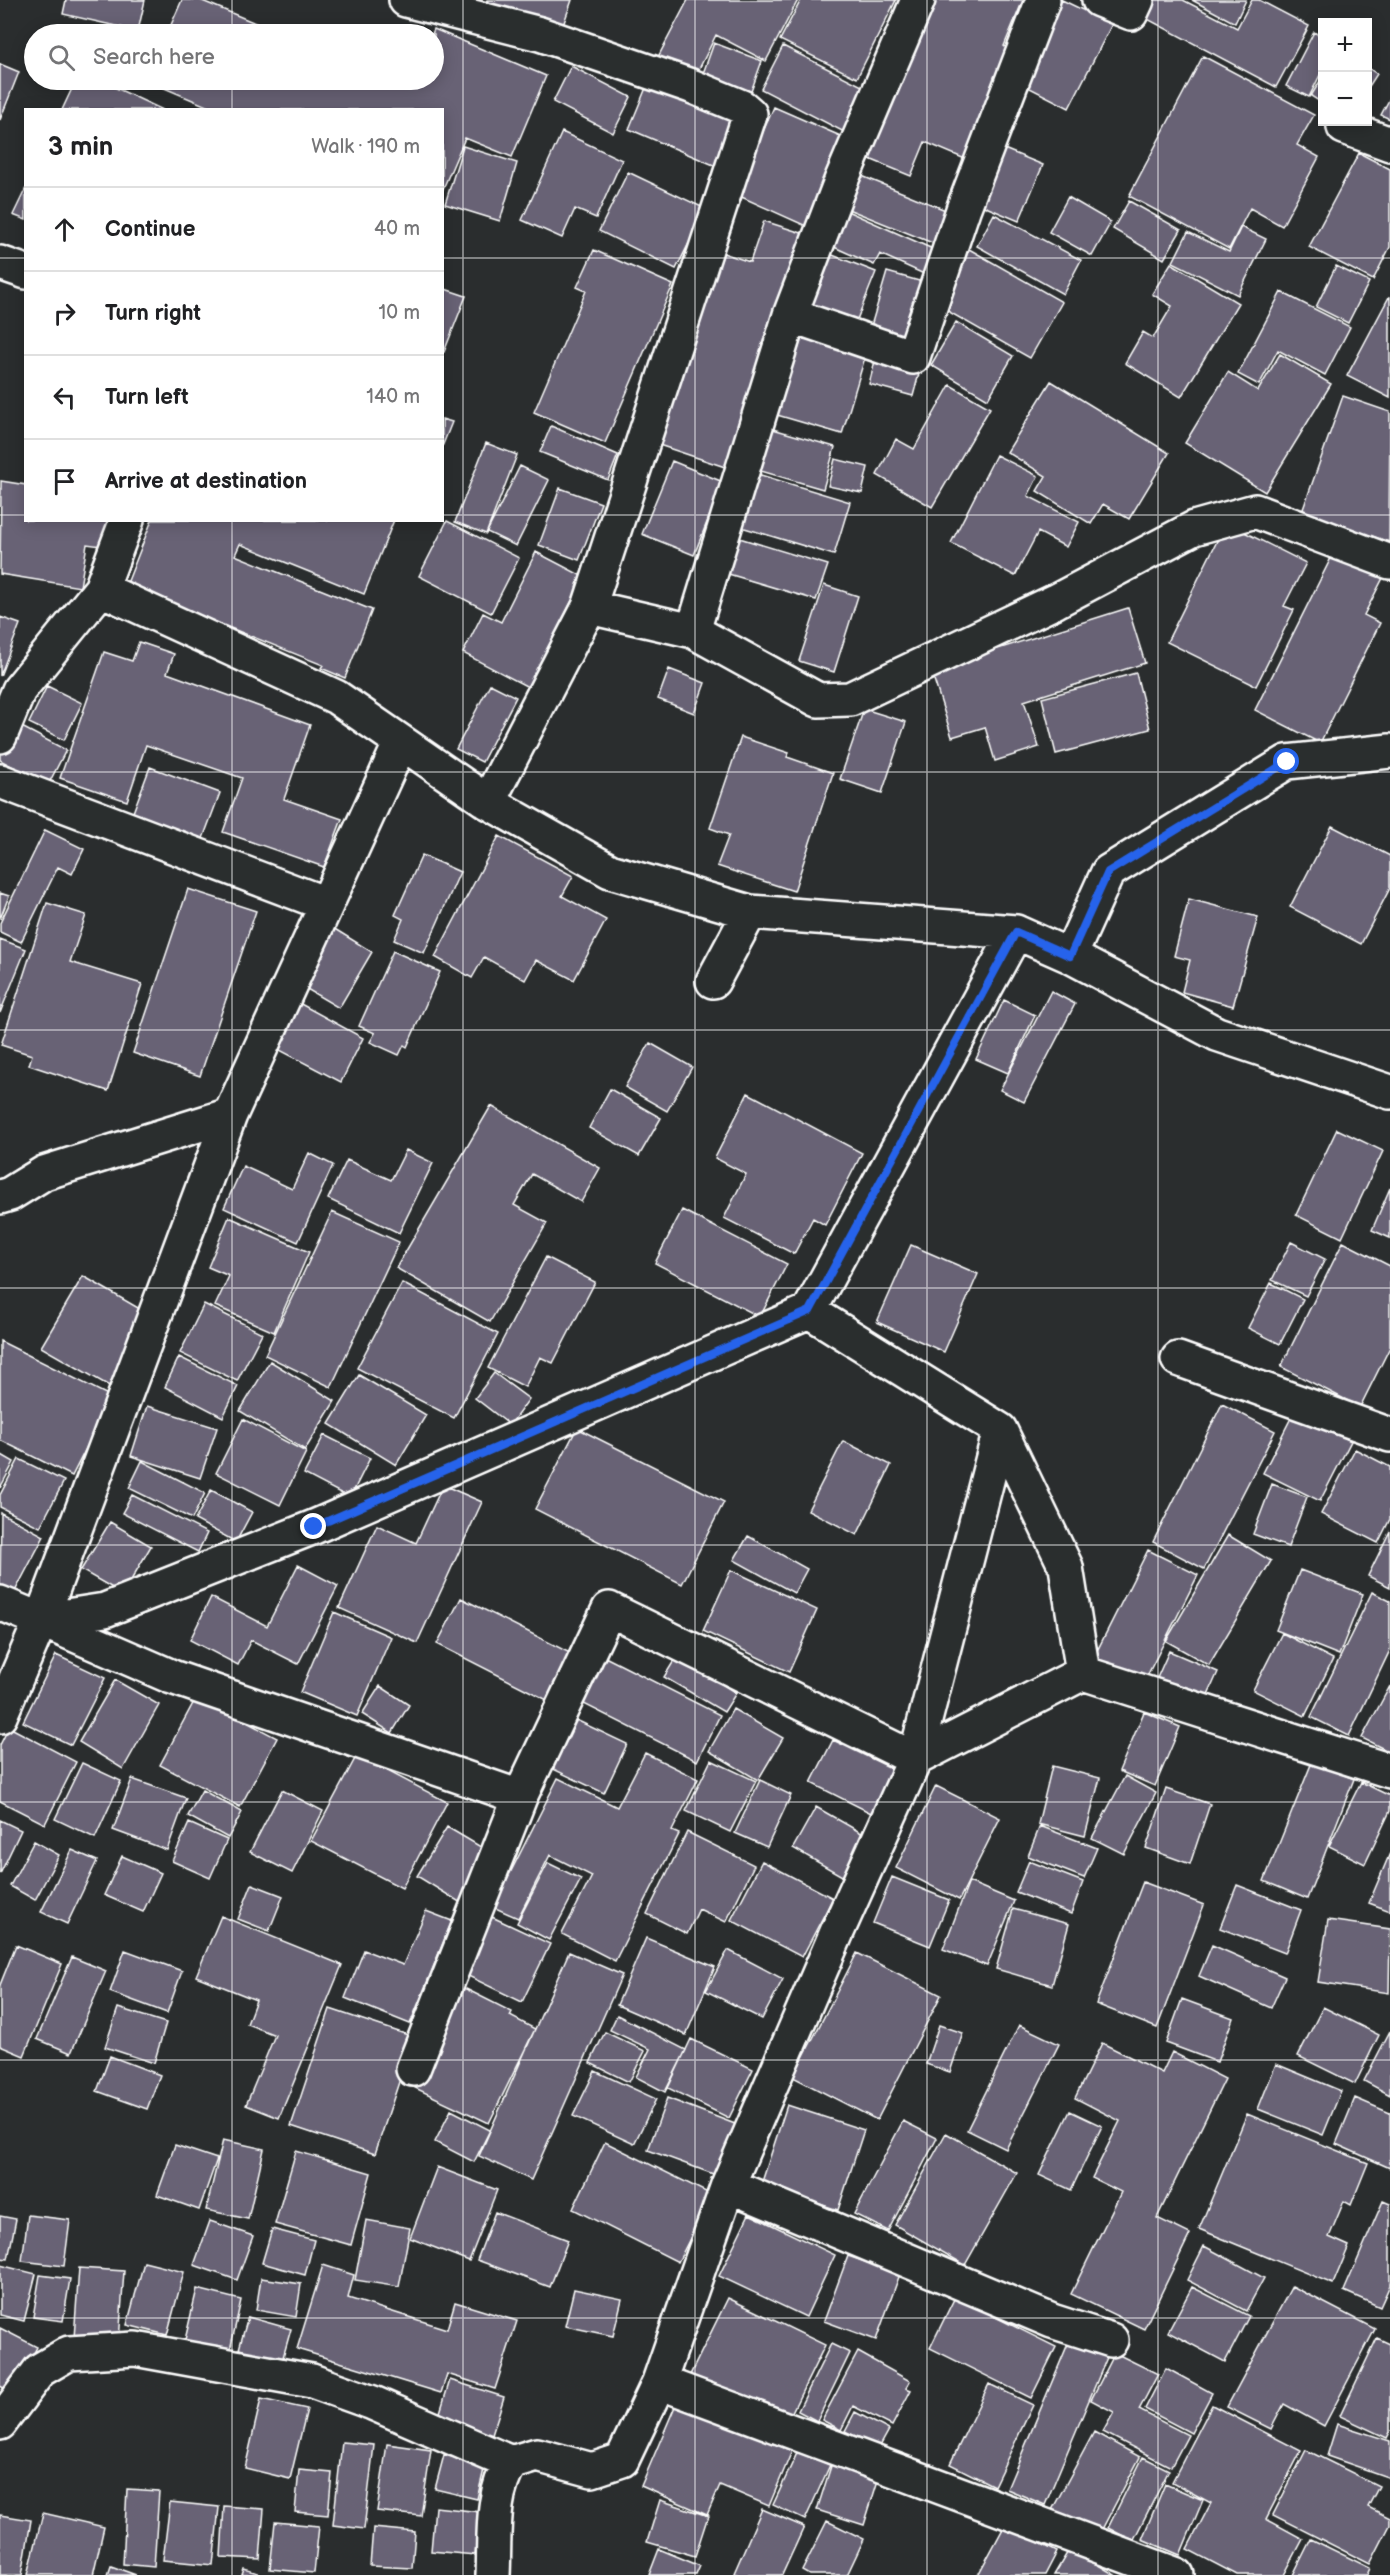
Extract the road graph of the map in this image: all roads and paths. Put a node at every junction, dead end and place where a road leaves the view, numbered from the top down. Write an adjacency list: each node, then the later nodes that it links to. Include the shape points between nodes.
1 (406, 0): 14 (street, via 540,34 691,86 750,114)
2 (918, 0): 10 (street, via 841,181)
3 (1043, 0): 10 (street, via 964,207 913,357)
4 (1099, 0): 5 (street, via 1131,13)
5 (1137, 0)
6 (1344, 127): 7 (street)
7 (1390, 144)
8 (0, 263): 9 (street)
9 (24, 271)
10 (790, 315): 15 (street)
11 (126, 522): 13 (street)
12 (1390, 562): 15 (street, via 1255,512 1194,528 1056,601 850,699 818,700)
13 (101, 589): 16 (street, via 18,690); 17 (street, via 336,697)
14 (589, 607): 15 (street); 20 (street)
15 (693, 631)
16 (0, 736)
17 (401, 741): 20 (street); 21 (street)
18 (1390, 751): 24 (street, via 1287,762 1108,872)
19 (0, 781): 21 (street)
20 (488, 802): 22 (street, via 610,871)
21 (326, 904): 27 (street)
22 (750, 912): 23 (street); 25 (street)
23 (1016, 932): 24 (street); 29 (street)
24 (1070, 956): 26 (street, via 1217,1034)
25 (713, 981)
26 (1390, 1092)
27 (230, 1115): 28 (street, via 44,1173); 34 (street)
28 (0, 1197)
29 (810, 1311): 31 (street); 34 (street, via 314,1527 105,1610)
30 (1178, 1359): 32 (street)
31 (1000, 1430): 35 (street, via 1066,1567); 37 (street)
32 (1390, 1435)
33 (0, 1603): 34 (street)
34 (41, 1620): 36 (street); 39 (street, via 172,1677)
35 (1083, 1673): 37 (street); 38 (street)
36 (0, 1716)
37 (915, 1759): 39 (street, via 609,1609); 41 (street)
38 (1390, 1771)
39 (519, 1797): 40 (street)
40 (412, 2069)
41 (728, 2186): 42 (street, via 1052,2321); 43 (street)
42 (1111, 2340)
43 (659, 2382): 45 (street, via 622,2460 592,2470 537,2455); 47 (street)
44 (0, 2423): 45 (street, via 40,2370 69,2353 135,2349 312,2381 374,2403)
45 (511, 2463): 46 (street, via 502,2476 497,2498)
46 (493, 2575)
47 (1176, 2575)

